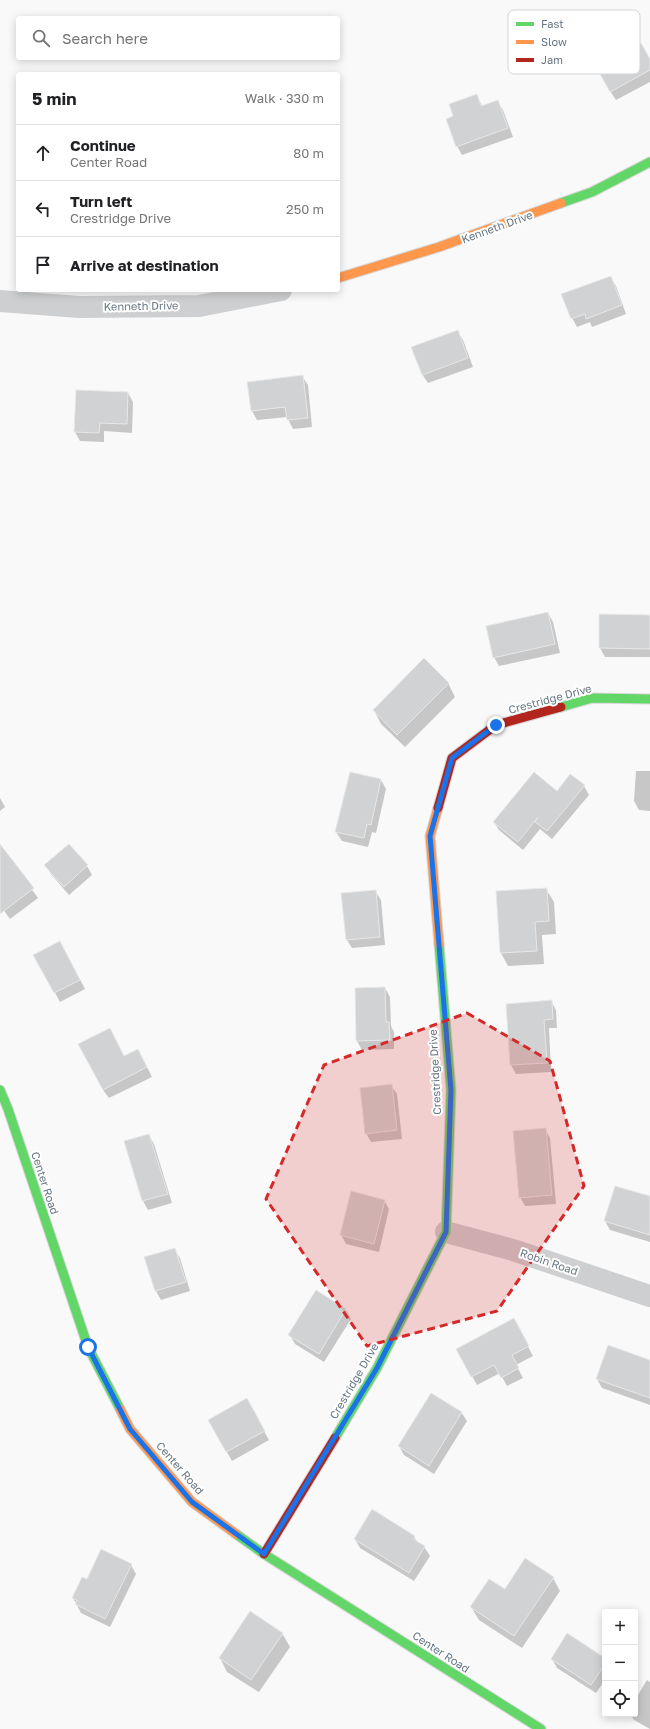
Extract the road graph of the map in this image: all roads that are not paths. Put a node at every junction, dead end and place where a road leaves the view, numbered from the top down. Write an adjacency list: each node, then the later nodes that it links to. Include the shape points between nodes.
1 (650, 162): 2 (street, Kenneth Drive, via 592,192 440,247)
2 (340, 277)
3 (271, 292): 4 (street, Kenneth Drive, via 199,306 79,307)
4 (0, 301)
5 (650, 699): 7 (street, Crestridge Drive, via 592,698 496,725 452,758 430,836 451,1090)
6 (0, 1090): 9 (street, Center Road, via 88,1347 130,1429 192,1502)
7 (446, 1232): 8 (street, Robin Road, via 513,1250); 9 (street, Crestridge Drive, via 377,1368)
8 (650, 1296)
9 (264, 1554): 10 (street, Center Road)
10 (541, 1729)

